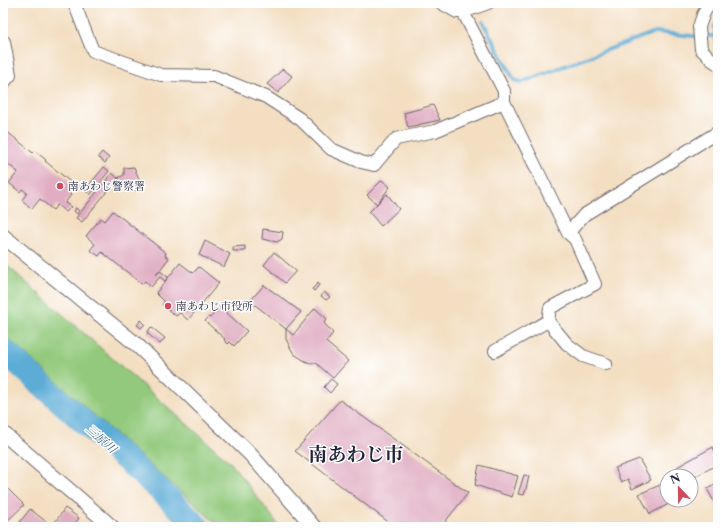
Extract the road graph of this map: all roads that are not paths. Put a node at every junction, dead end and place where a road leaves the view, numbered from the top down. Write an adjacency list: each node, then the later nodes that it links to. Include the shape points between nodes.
1 (74, 3): 10 (street, via 93,51 161,75 214,76 266,97 300,119 331,149 374,165 396,139 435,131)
2 (441, 3): 5 (street, via 457,12)
3 (488, 3): 5 (street)
4 (709, 3): 8 (street, via 699,27 701,49)
5 (463, 12): 10 (street, via 504,91)
6 (3, 42): 7 (street)
7 (5, 60): 9 (street, via 9,75)
8 (718, 64)
9 (3, 82)
10 (504, 102): 12 (street)
11 (718, 132): 12 (street, via 584,215)
12 (568, 233): 14 (street, via 576,239 595,284 550,308)
13 (3, 236): 19 (street, via 137,345 250,454)
14 (548, 321): 15 (street); 16 (street, via 567,344 583,356)
15 (495, 351)
16 (606, 364)
17 (3, 433): 18 (street)
18 (112, 527)
19 (314, 527)

